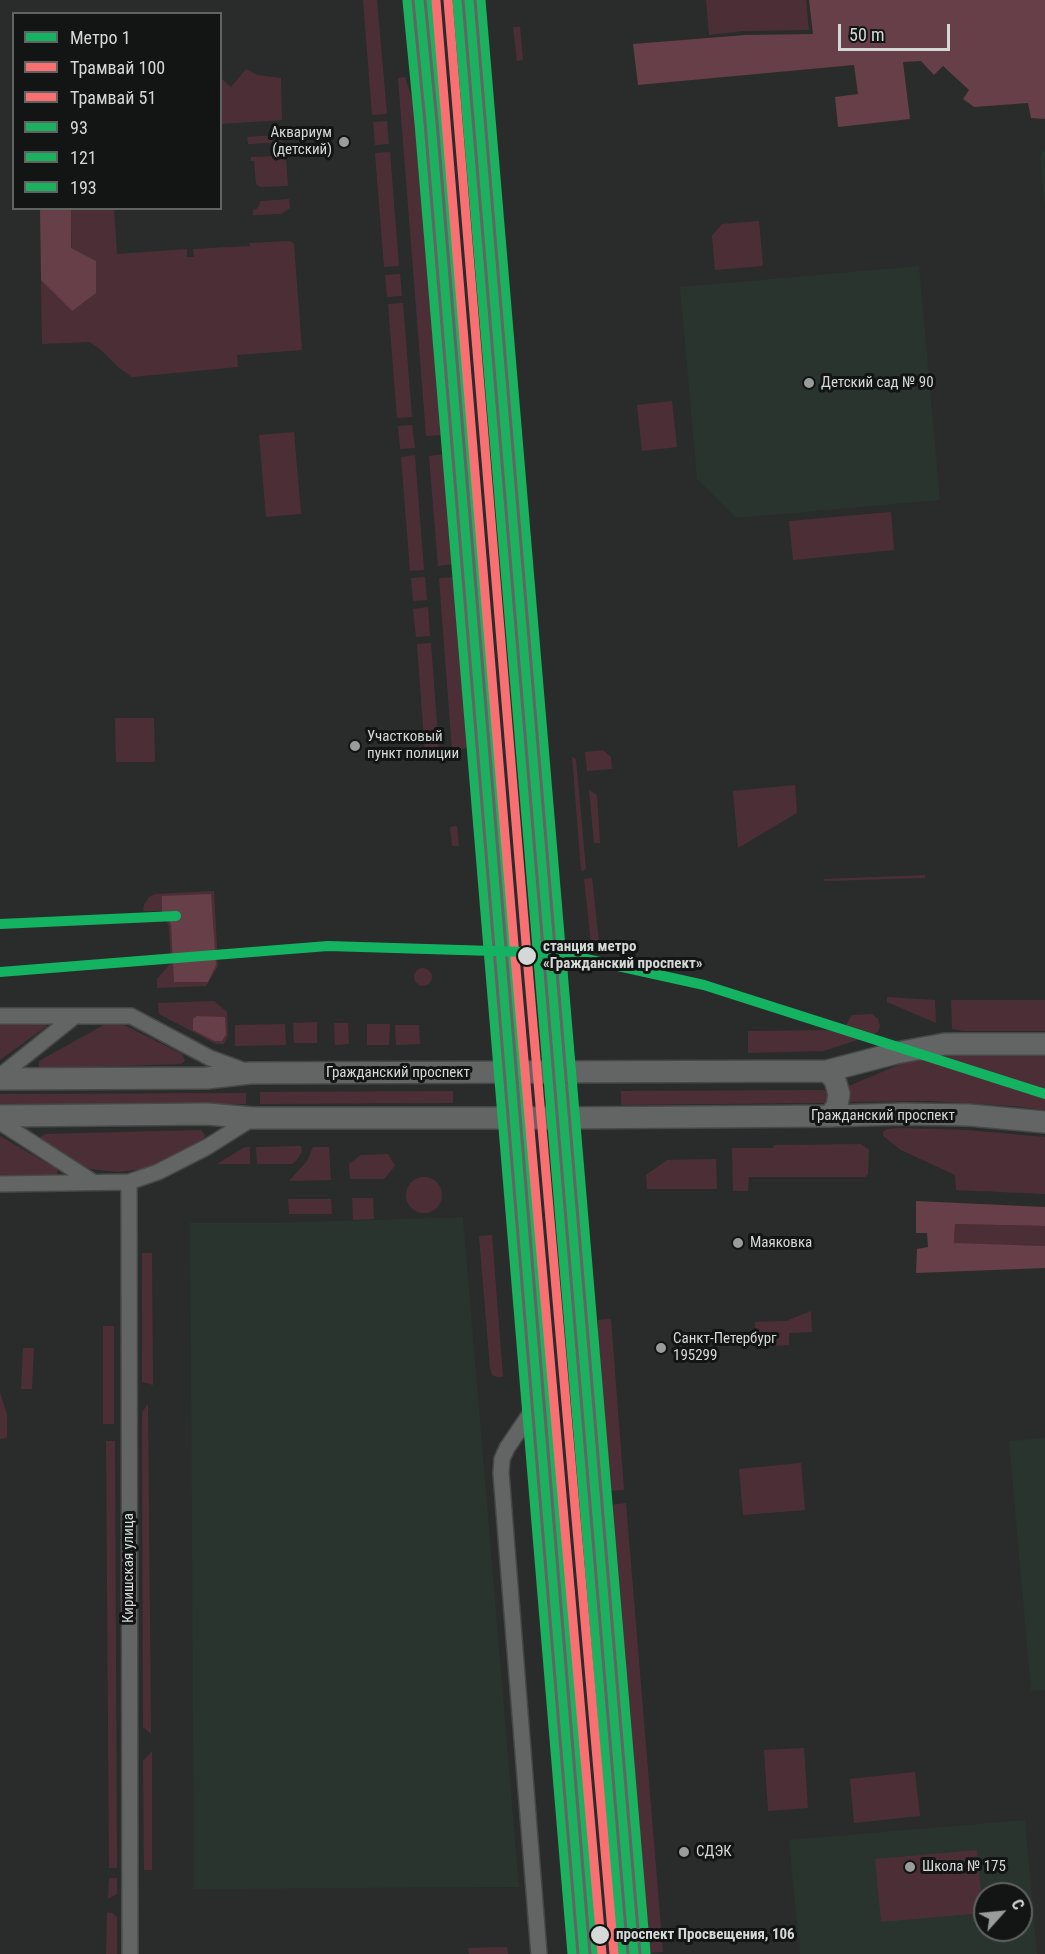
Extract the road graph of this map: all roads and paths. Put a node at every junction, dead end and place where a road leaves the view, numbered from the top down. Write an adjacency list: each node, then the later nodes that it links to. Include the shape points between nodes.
1 (419, 0): 8 (main road)
2 (468, 0): 9 (main road)
3 (0, 1016): 4 (street)
4 (75, 1016): 7 (street, via 131,1016 210,1058); 10 (street)
5 (1045, 1044): 6 (main road, Гражданский проспект, via 945,1044)
6 (828, 1071): 9 (main road, Гражданский проспект); 12 (main road, via 836,1080 839,1094 837,1107)
7 (250, 1073): 8 (main road, Гражданский проспект); 10 (main road, Гражданский проспект, via 207,1078)
8 (511, 1073): 9 (main road, Гражданский проспект); 14 (main road)
9 (560, 1073): 15 (main road)
10 (0, 1078)
11 (0, 1116): 13 (main road, Гражданский проспект, via 207,1114)
12 (830, 1116): 15 (main road, Гражданский проспект); 17 (main road, Гражданский проспект, via 969,1115)
13 (253, 1118): 14 (main road, Гражданский проспект); 19 (street, via 207,1147)
14 (514, 1118): 15 (main road, Гражданский проспект); 21 (main road)
15 (563, 1118): 25 (main road)
16 (0, 1122): 18 (street)
17 (1045, 1122)
18 (93, 1182): 19 (street); 20 (street)
19 (129, 1182): 22 (street, Киришская улица)
20 (0, 1184)
21 (538, 1402): 23 (street, via 507,1448 501,1473); 24 (main road)
22 (130, 1954)
23 (539, 1954)
24 (584, 1954)
25 (634, 1954)

